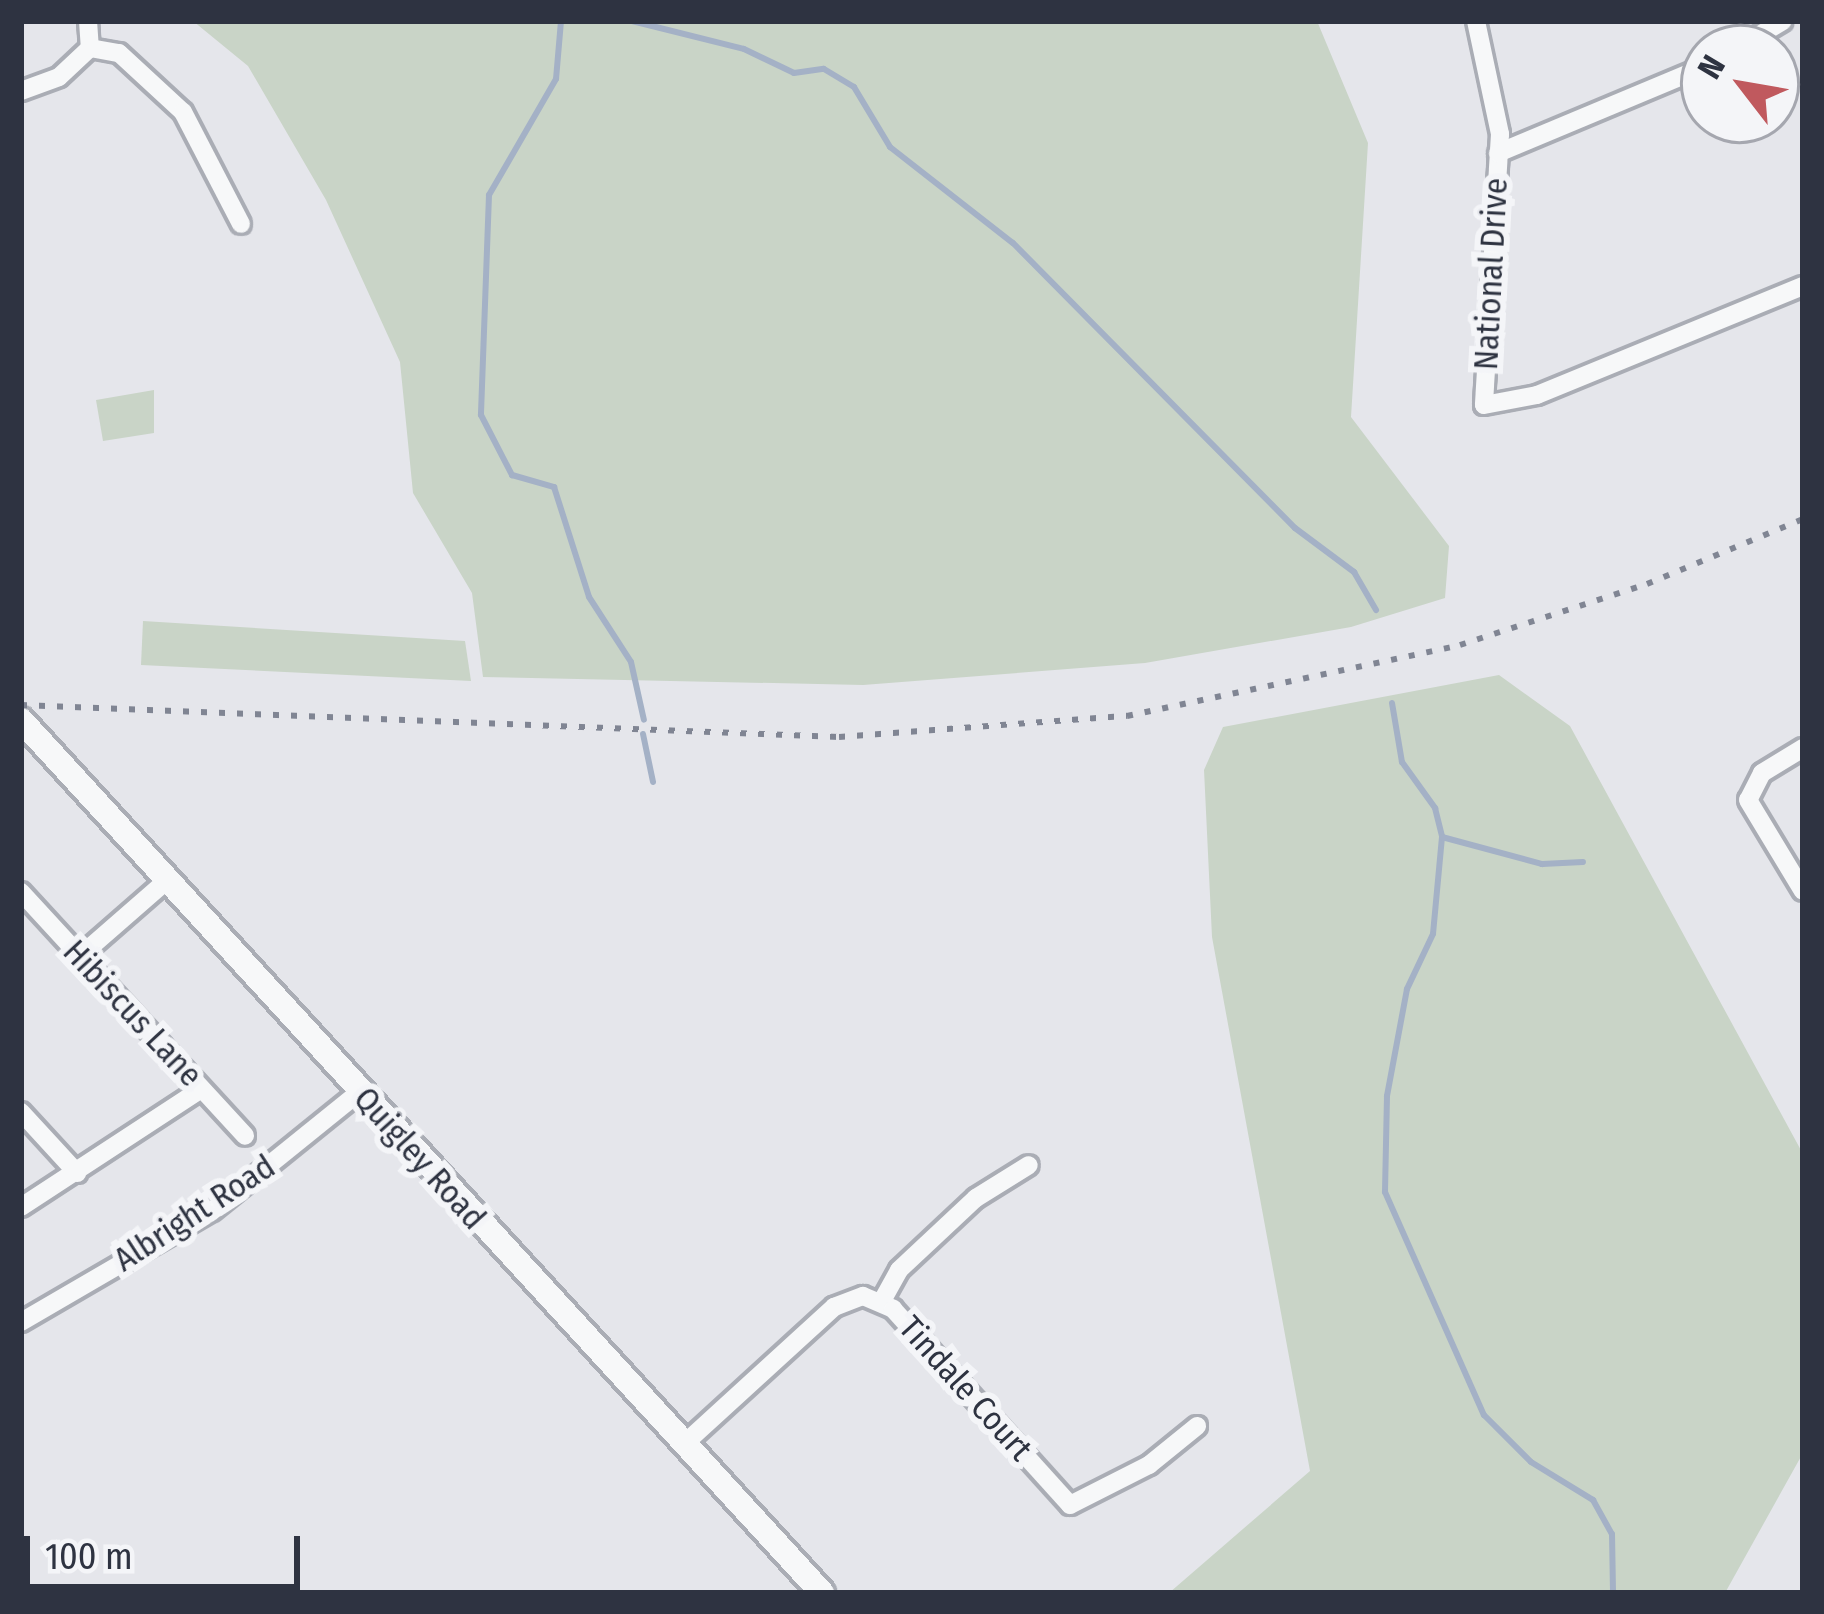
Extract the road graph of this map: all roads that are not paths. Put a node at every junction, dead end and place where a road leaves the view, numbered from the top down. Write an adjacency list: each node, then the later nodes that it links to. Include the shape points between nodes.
1 (88, 21): 3 (street)
2 (1476, 21): 6 (street, National Drive)
3 (90, 48): 5 (street, via 58,77); 7 (street, via 119,53 184,112)
4 (1680, 77): 6 (street)
5 (21, 91)
6 (1498, 153): 8 (street, National Drive, via 1484,405 1537,395)
7 (242, 224)
8 (1803, 286)
9 (21, 721): 11 (street, Quigley Road)
10 (1803, 748): 12 (street, via 1751,785 1748,800)
11 (166, 881): 14 (street); 16 (street, Quigley Road)
12 (1803, 890)
13 (21, 892): 14 (street, Hibiscus Lane)
14 (79, 957): 15 (street, Hibiscus Lane)
15 (201, 1089): 18 (street, Hibiscus Lane); 20 (street)
16 (358, 1093): 23 (street, Albright Road, via 212,1210); 25 (street, Quigley Road)
17 (21, 1112): 20 (street)
18 (245, 1136)
19 (1029, 1166): 22 (street, via 961,1212 898,1270)
20 (77, 1173): 21 (street)
21 (21, 1207)
22 (882, 1301): 24 (street, Tindale Court, via 1070,1504 1149,1465); 25 (street, Tindale Court, via 857,1297 834,1307)
23 (21, 1322)
24 (1196, 1426)
25 (683, 1445): 26 (street, Quigley Road)
26 (818, 1592)

